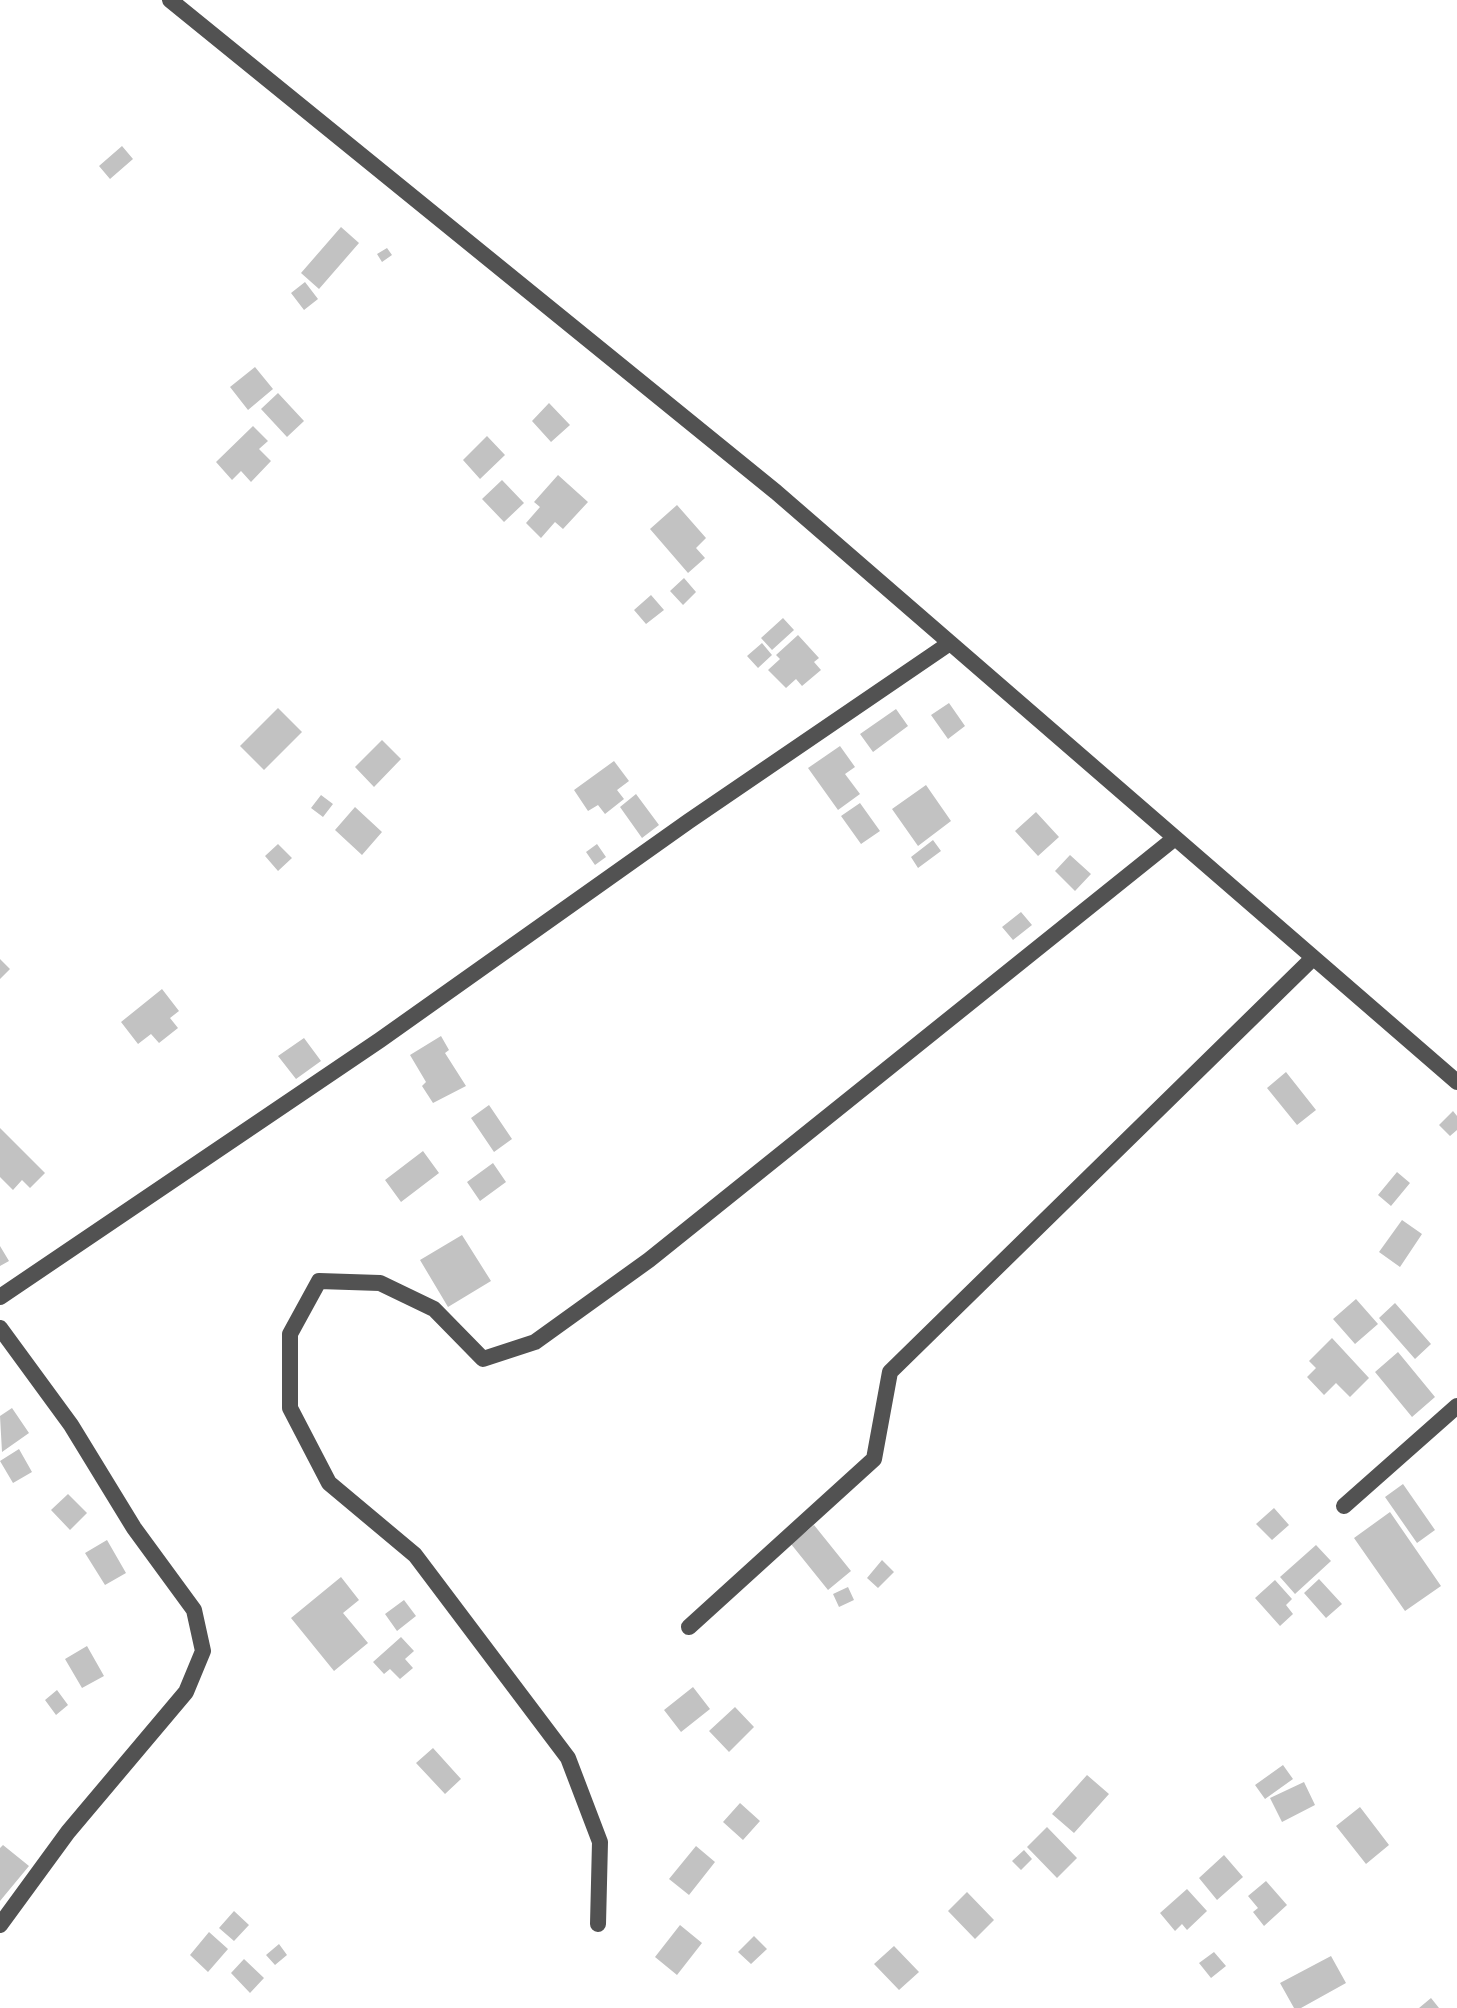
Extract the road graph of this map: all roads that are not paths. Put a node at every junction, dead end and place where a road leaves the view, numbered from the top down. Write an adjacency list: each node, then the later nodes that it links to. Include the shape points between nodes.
1 (170, 0): 2 (street, via 776,492)
2 (950, 643): 3 (street); 6 (street)
3 (1175, 838): 4 (street); 11 (street, via 649,1260 535,1342 483,1359 434,1309 380,1283 319,1281 290,1334 290,1408 329,1483 415,1555 568,1758 600,1842)
4 (1313, 958): 5 (street); 10 (street, via 890,1372 874,1459)
5 (1457, 1082)
6 (0, 1297)
7 (0, 1328): 12 (street, via 194,1610 203,1651 186,1692 68,1832)
8 (1457, 1406): 9 (street)
9 (1344, 1506)
10 (689, 1627)
11 (598, 1924)
12 (0, 1925)

